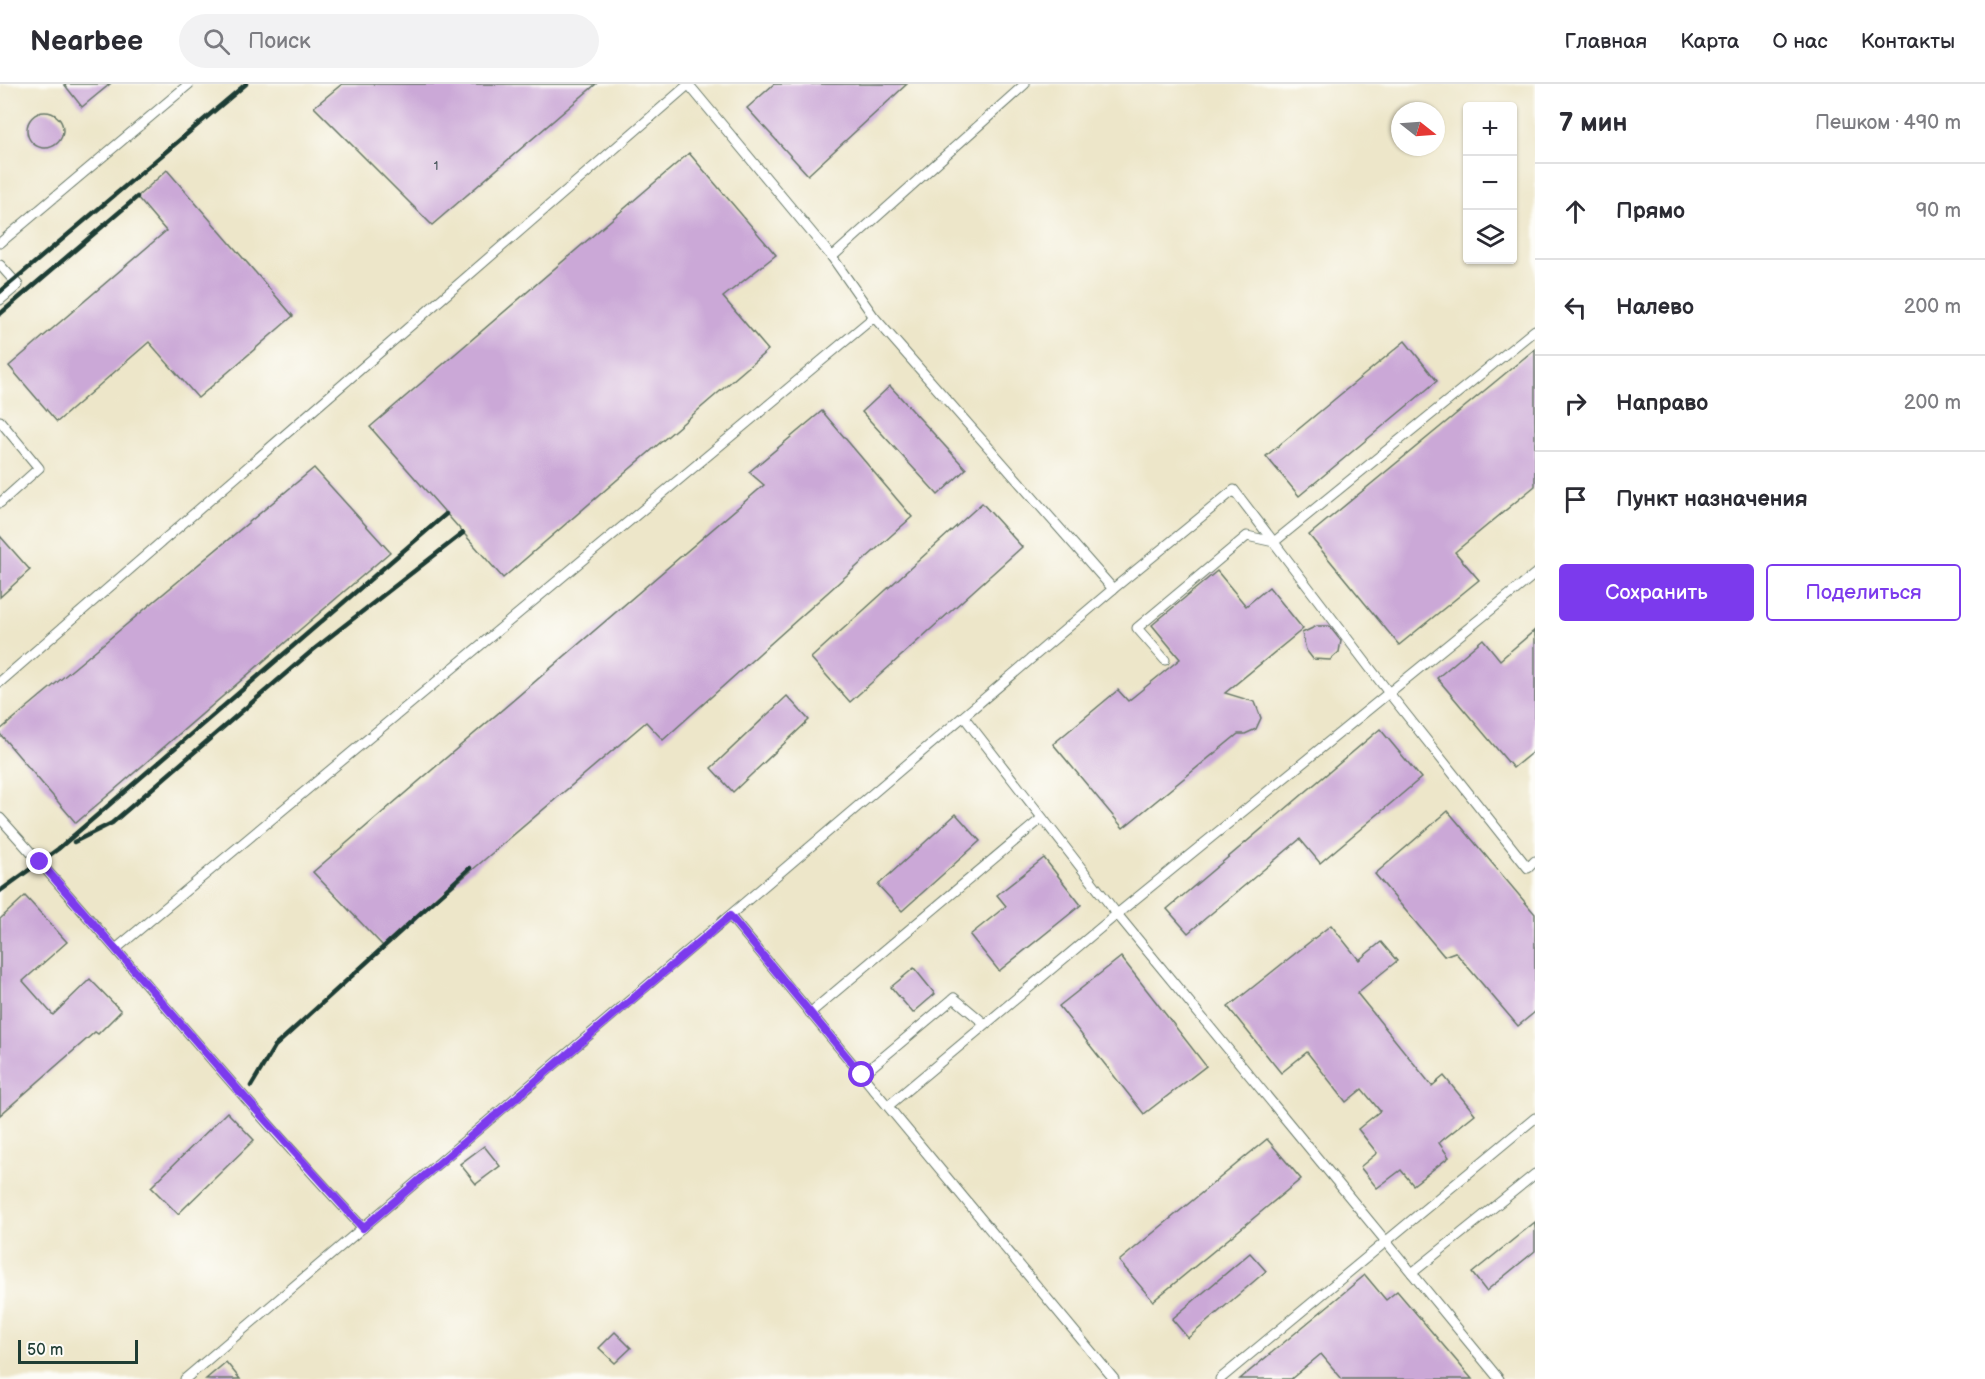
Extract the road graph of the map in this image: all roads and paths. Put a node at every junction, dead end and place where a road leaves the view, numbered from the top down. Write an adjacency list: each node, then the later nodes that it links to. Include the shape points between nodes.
1 (189, 84): 4 (lane)
2 (689, 84): 5 (lane); 16 (lane)
3 (1025, 84): 5 (lane)
4 (0, 243)
5 (832, 257): 8 (lane)
6 (0, 265): 7 (lane, via 18,285)
7 (0, 300)
8 (874, 317): 14 (lane); 25 (lane)
9 (1535, 330): 12 (lane)
10 (0, 421): 11 (lane, via 39,468)
11 (0, 503)
12 (1274, 542): 14 (lane, via 1234,490); 15 (lane, via 1247,536 1137,628); 17 (lane)
13 (1535, 574): 17 (lane)
14 (1113, 589): 18 (lane)
15 (1165, 660)
16 (0, 682)
17 (1389, 693): 21 (lane); 23 (lane)
18 (964, 717): 20 (lane); 24 (lane)
19 (0, 818): 25 (lane)
20 (1042, 818): 23 (lane); 26 (lane)
21 (1531, 865): 22 (lane)
22 (1535, 877)
23 (1117, 914): 27 (lane); 33 (lane)
24 (730, 916): 26 (lane); 32 (lane)
25 (117, 948): 32 (lane)
26 (810, 1012): 28 (lane)
27 (985, 1024): 28 (lane, via 954,998); 29 (lane)
28 (862, 1075): 29 (lane)
29 (888, 1106): 36 (lane)
30 (1535, 1118): 33 (lane)
31 (1535, 1174): 34 (lane)
32 (363, 1228): 35 (lane)
33 (1386, 1241): 34 (lane); 37 (lane)
34 (1412, 1273): 38 (lane)
35 (185, 1379)
36 (1114, 1379)
37 (1220, 1379)
38 (1499, 1379)

